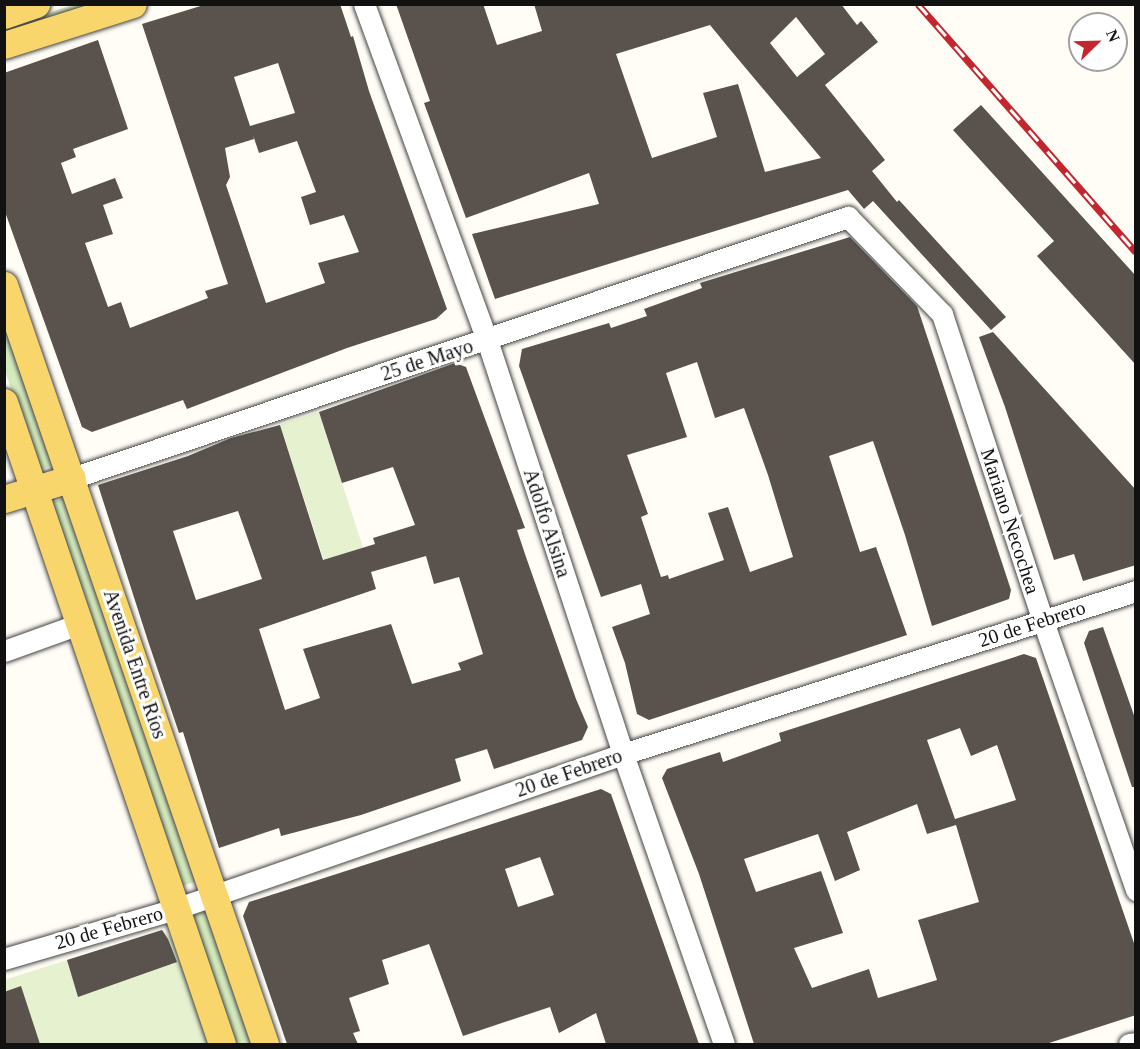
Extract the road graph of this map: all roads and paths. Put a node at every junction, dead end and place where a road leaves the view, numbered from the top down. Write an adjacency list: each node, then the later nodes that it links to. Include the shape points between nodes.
1 (36, 4): 4 (main road)
2 (133, 4): 5 (main road)
3 (364, 4): 8 (street, Adolfo Alsina)
4 (4, 15)
5 (4, 45)
6 (848, 217): 8 (street, 25 de Mayo); 14 (street, Mariano Necochea, via 942,314)
7 (4, 285): 10 (main road, Avenida Entre Ríos)
8 (487, 340): 10 (street, 25 de Mayo); 17 (street, Adolfo Alsina)
9 (4, 402): 11 (main road, Avenida Entre Ríos)
10 (72, 478): 11 (main road, 25 de Mayo); 19 (main road, Avenida Entre Ríos)
11 (34, 490): 12 (main road, 25 de Mayo); 15 (main road, Avenida Entre Ríos)
12 (4, 499)
13 (1136, 591): 14 (street, 20 de Febrero)
14 (1043, 621): 17 (street, 20 de Febrero); 18 (street, Mariano Necochea)
15 (79, 624): 16 (street); 20 (main road, Avenida Entre Ríos)
16 (4, 651)
17 (623, 754): 19 (street, 20 de Febrero); 25 (street, Adolfo Alsina)
18 (1136, 890)
19 (213, 896): 20 (street, 20 de Febrero); 24 (main road, Avenida Entre Ríos)
20 (175, 909): 21 (street, 20 de Febrero); 23 (main road, Avenida Entre Ríos)
21 (4, 959)
22 (1136, 1042): 26 (street)
23 (222, 1044)
24 (265, 1044)
25 (724, 1044)
26 (1130, 1044)

